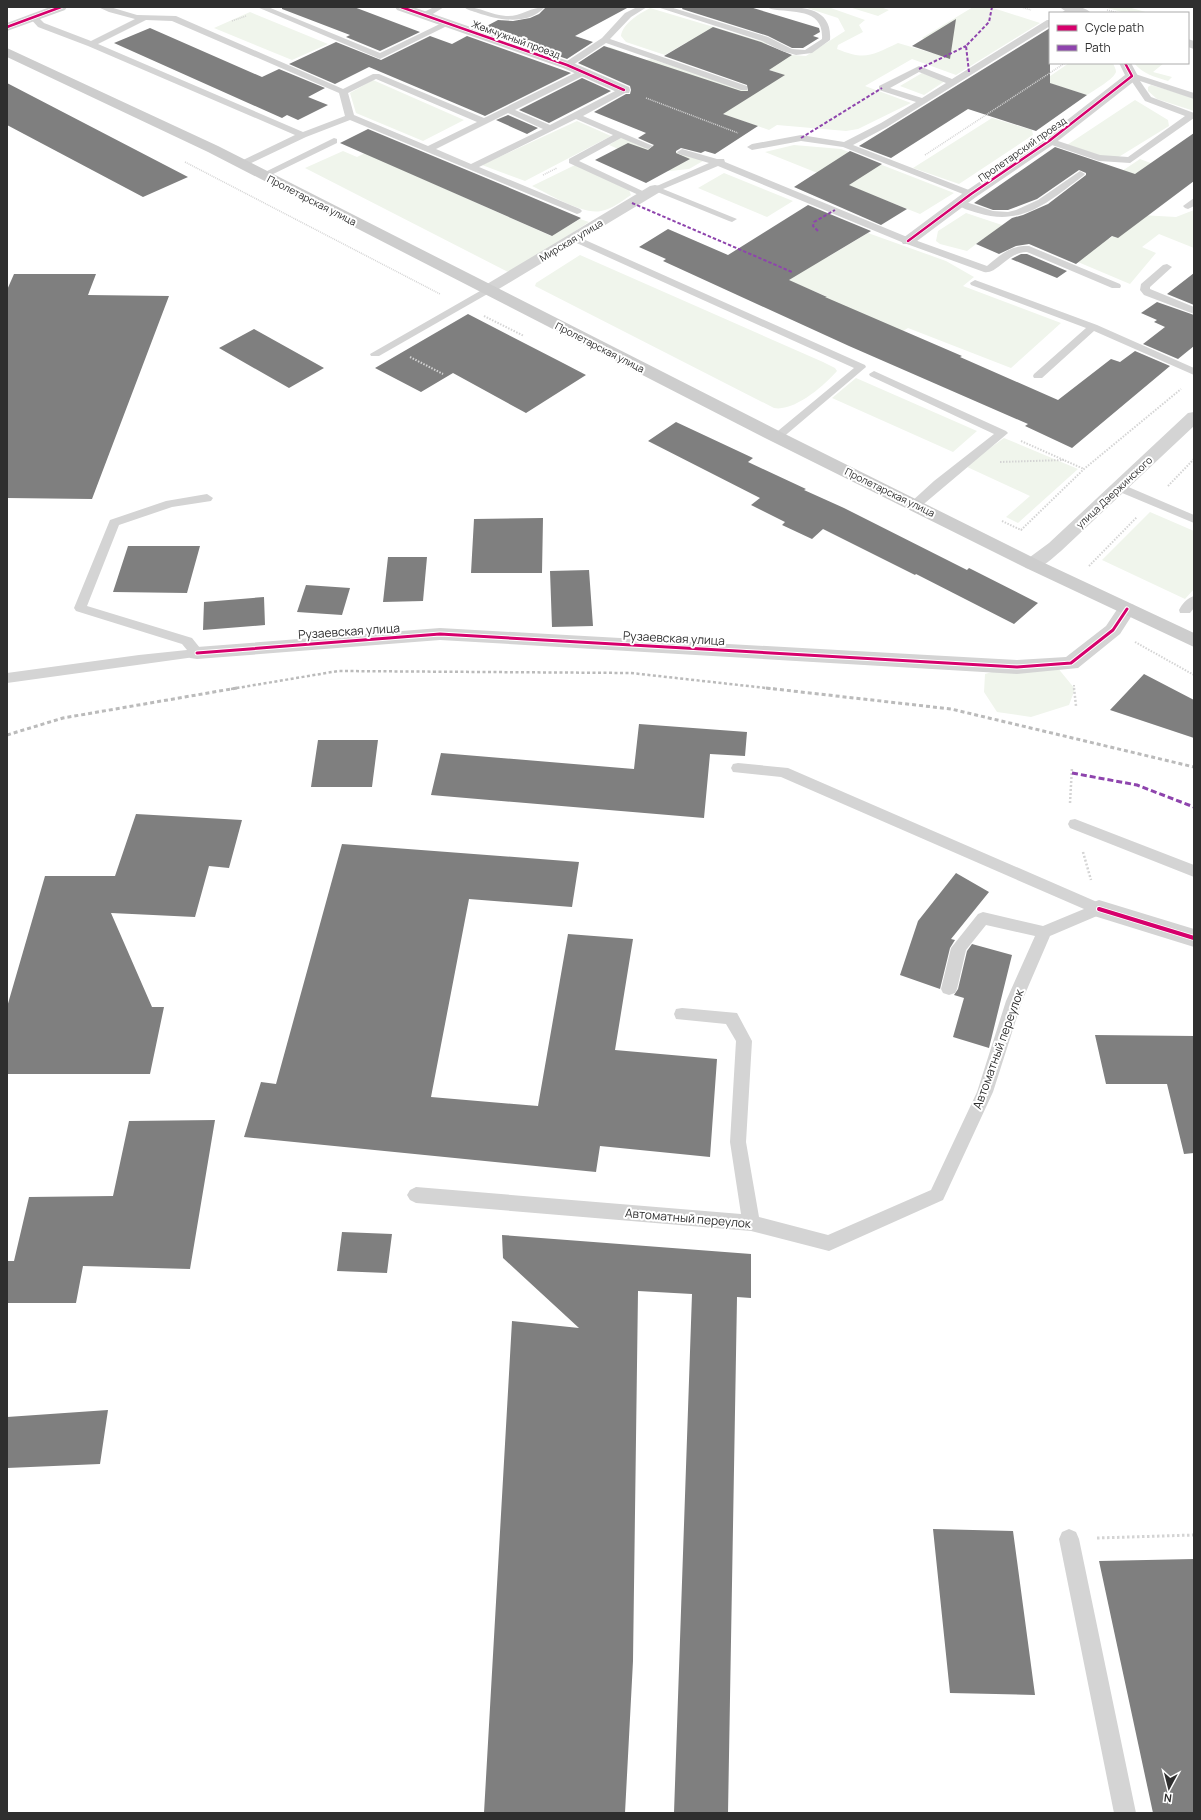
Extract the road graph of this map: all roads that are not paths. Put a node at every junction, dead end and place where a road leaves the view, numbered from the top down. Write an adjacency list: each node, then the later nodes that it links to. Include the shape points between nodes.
1 (61, 7): 15 (street)
2 (103, 7): 11 (lane, via 137,14); 16 (lane, via 127,16)
3 (401, 7): 14 (street, Жемчужный проезд)
4 (440, 7): 14 (lane)
5 (468, 7): 6 (lane, via 508,20 524,17)
6 (541, 7)
7 (643, 7): 20 (lane, via 628,15)
8 (660, 7): 9 (lane, via 765,39 775,46 795,52 808,52 826,40 828,29 823,19 814,14)
9 (771, 7)
10 (262, 8): 17 (lane, via 380,56)
11 (166, 9)
12 (1068, 10): 13 (street)
13 (1079, 12)
14 (425, 15): 17 (street, Жемчужный проезд)
15 (32, 17): 19 (street); 21 (lane, via 41,25)
16 (144, 18): 21 (lane); 30 (lane, via 174,18)
17 (449, 23): 24 (street, Жемчужный проезд)
18 (1049, 23): 27 (lane)
19 (7, 27)
20 (604, 40): 24 (lane); 28 (lane)
21 (91, 44): 39 (lane)
22 (7, 52): 49 (main road, Пролетарская улица)
23 (1126, 64): 26 (street)
24 (567, 65): 25 (street, Жемчужный проезд)
25 (584, 72): 29 (street, Жемчужный проезд); 33 (lane)
26 (1132, 76): 31 (lane); 34 (lane, via 1148,100); 42 (street, Пролетарский проезд)
27 (953, 82): 32 (lane); 32 (lane, via 918,69 882,88)
28 (744, 88)
29 (624, 90): 35 (lane)
30 (343, 92): 36 (lane); 37 (lane, via 376,76)
31 (1194, 96)
32 (923, 102): 43 (lane)
33 (508, 110): 37 (lane); 38 (lane)
34 (1193, 115): 42 (lane, via 1130,160 1118,162 1099,159)
35 (576, 116): 38 (lane); 40 (lane)
36 (350, 117): 39 (lane); 46 (lane)
37 (485, 122): 46 (lane)
38 (551, 129): 50 (lane)
39 (303, 135): 49 (lane)
40 (620, 135): 44 (lane); 53 (lane, via 572,161)
41 (334, 141): 52 (lane)
42 (1049, 141): 54 (street, Пролетарский проезд)
43 (845, 145): 45 (lane, via 801,138); 54 (lane)
44 (648, 146)
45 (752, 147)
46 (429, 149): 50 (lane)
47 (682, 152): 48 (lane)
48 (721, 160): 53 (lane); 59 (lane)
49 (242, 164): 52 (main road, Пролетарская улица)
50 (473, 166): 56 (lane)
51 (1080, 174): 55 (lane, via 1031,208 1012,215 999,216)
52 (264, 175): 63 (main road, Пролетарская улица)
53 (650, 192): 57 (lane); 58 (street, Мирская улица)
54 (971, 194): 55 (street, Пролетарский проезд)
55 (960, 203): 59 (street, Пролетарский проезд)
56 (577, 211)
57 (732, 219)
58 (574, 238): 63 (street, Мирская улица); 71 (lane, via 861,367)
59 (908, 241): 62 (lane, via 988,270 1015,249 1030,249)
60 (1167, 267): 64 (lane, via 1145,286 1145,290)
61 (975, 283): 65 (lane)
62 (1116, 286)
63 (487, 290): 66 (lane); 71 (main road, Пролетарская улица)
64 (1194, 311)
65 (1093, 327): 67 (lane); 69 (lane)
66 (375, 354)
67 (1194, 372)
68 (874, 374): 74 (lane, via 1002,433)
69 (1038, 376)
70 (1194, 418): 72 (street, улица Дзержинского)
71 (777, 436): 74 (main road, Пролетарская улица)
72 (1119, 487): 75 (lane); 76 (street, улица Дзержинского)
73 (207, 498): 81 (lane, via 170,504 114,523 80,608 187,641)
74 (915, 505): 76 (main road, Пролетарская улица)
75 (1194, 519)
76 (1032, 564): 78 (main road, Пролетарская улица)
77 (1194, 600): 79 (lane)
78 (1127, 609): 80 (main road, Пролетарская улица); 81 (street, Рузаевская улица, via 1113,630 1071,663 1017,667 440,634)
79 (1185, 610)
80 (1194, 641)
81 (197, 653): 82 (lane)
82 (7, 678)
83 (738, 768): 86 (lane, via 783,772)
84 (1075, 824): 85 (lane)
85 (1194, 871)
86 (1099, 909): 87 (lane); 88 (street)
87 (1044, 932): 89 (lane, via 982,918 959,948); 92 (lane, Автоматный переулок, via 1014,1001 985,1092 937,1195 829,1243)
88 (1194, 938)
89 (949, 989)
90 (682, 1014): 92 (lane, via 731,1018 744,1041 738,1142)
91 (416, 1195): 92 (lane, Автоматный переулок)
92 (751, 1223)
93 (1069, 1538): 94 (lane)
94 (1125, 1813)

